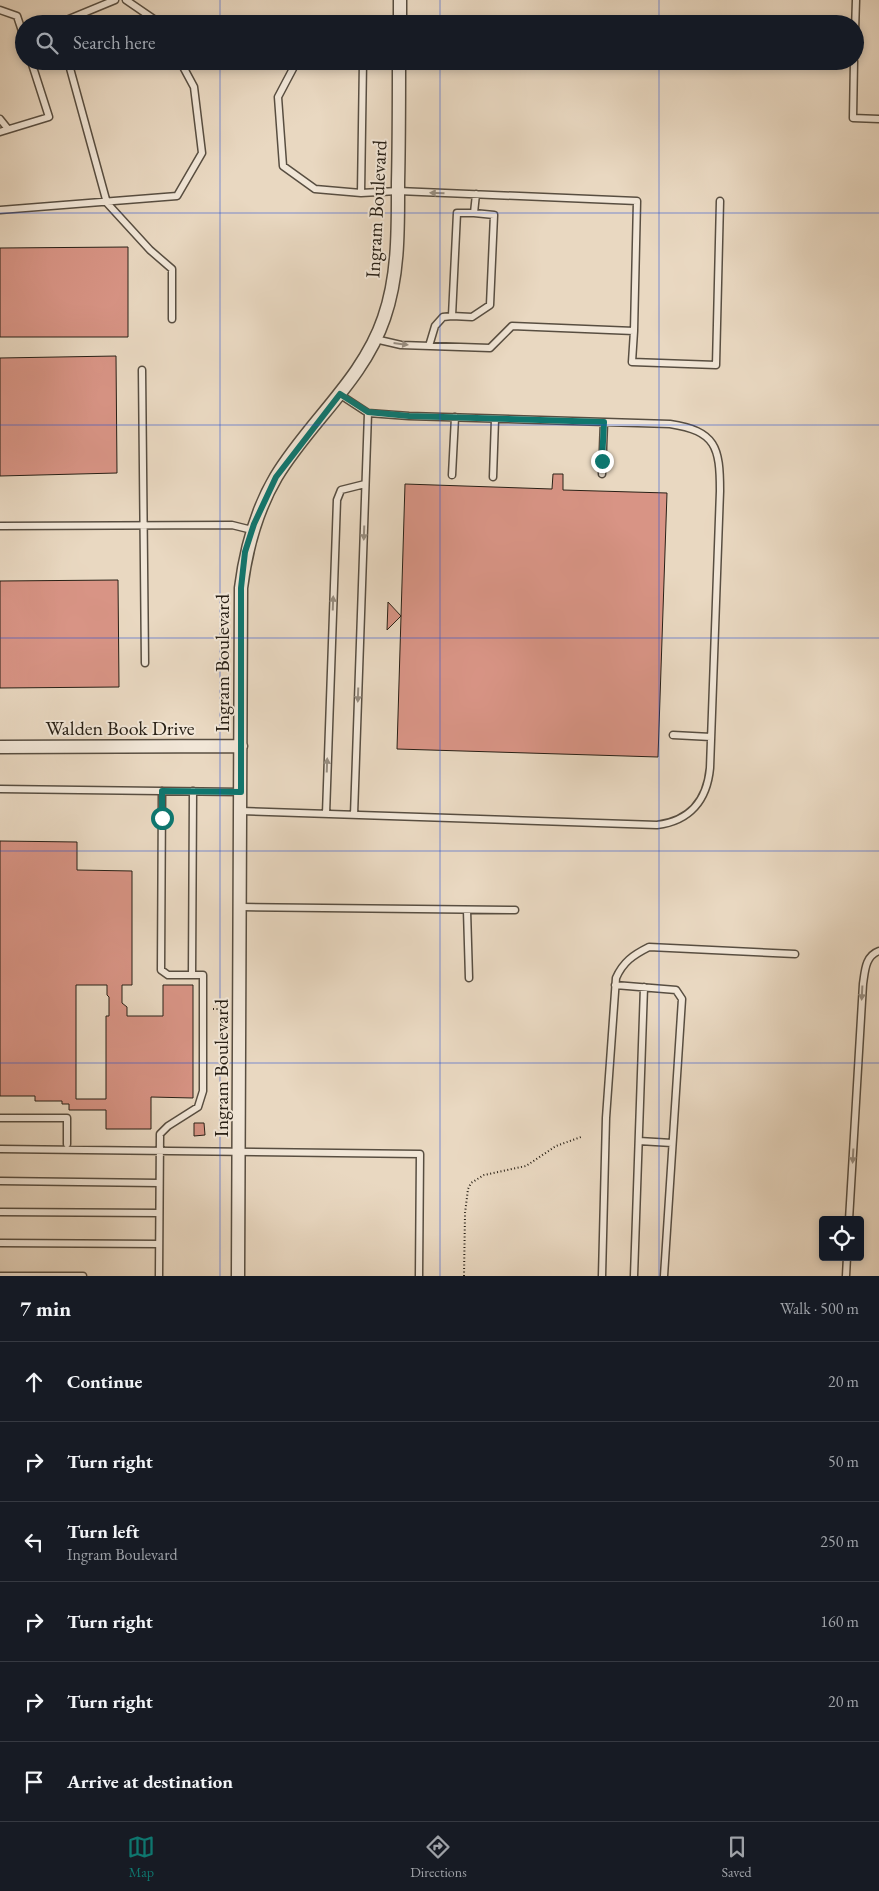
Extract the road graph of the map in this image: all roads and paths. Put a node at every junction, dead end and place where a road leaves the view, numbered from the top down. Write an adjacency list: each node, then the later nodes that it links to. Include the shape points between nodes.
1 (115, 0): 7 (lane)
2 (126, 0): 8 (lane)
3 (400, 0): 9 (street)
4 (856, 0): 10 (lane)
5 (0, 10): 6 (lane)
6 (15, 15)
7 (79, 15)
8 (147, 15)
9 (400, 15)
10 (856, 15)
11 (34, 70): 20 (lane, via 49,116)
12 (70, 70): 26 (lane)
13 (185, 70): 26 (lane, via 194,87 202,153 177,196)
14 (292, 70): 23 (lane, via 278,97 283,166 315,189)
15 (363, 70): 23 (lane)
16 (400, 70): 22 (street, Ingram Boulevard)
17 (854, 70): 19 (lane, via 852,118)
18 (0, 119): 20 (lane)
19 (879, 119)
20 (8, 129): 21 (lane)
21 (0, 132)
22 (398, 191): 23 (lane); 24 (lane, one-way to 22); 32 (street, Ingram Boulevard, via 398,244 392,288 384,319)
23 (361, 193)
24 (476, 194): 28 (lane); 31 (lane, via 637,201)
25 (720, 201): 31 (lane, via 716,366 632,362)
26 (107, 203): 27 (lane); 30 (lane, via 172,269)
27 (0, 210)
28 (474, 213): 29 (lane, via 457,213); 29 (lane, via 494,215 490,305 472,317)
29 (452, 316): 33 (lane, via 443,317 435,326)
30 (172, 319)
31 (634, 330): 33 (lane, via 512,326 490,348)
32 (374, 339): 33 (lane, one-way to 33, via 401,345); 35 (street, Ingram Boulevard, via 355,375)
33 (429, 346)
34 (142, 370): 44 (lane)
35 (340, 394): 36 (lane); 46 (street, Ingram Boulevard, via 276,477)
36 (368, 412): 37 (lane); 43 (lane)
37 (455, 418): 38 (lane); 41 (lane)
38 (495, 419): 39 (lane); 42 (lane)
39 (604, 422): 40 (lane); 49 (lane, via 686,426 709,438 718,452 720,491)
40 (602, 474)
41 (452, 475)
42 (493, 477)
43 (365, 484): 57 (lane, one-way to 43, via 337,500 341,490); 58 (lane, one-way to 58)
44 (144, 524): 45 (lane); 46 (lane, via 232,525); 47 (lane)
45 (0, 526)
46 (252, 530): 50 (street, Ingram Boulevard, via 245,552 241,588)
47 (145, 663)
48 (673, 735): 49 (lane)
49 (711, 737): 58 (lane, via 709,777 704,795 688,814 666,824)
50 (241, 746): 51 (street, Walden Book Drive); 55 (street, Ingram Boulevard)
51 (0, 747)
52 (0, 789): 53 (lane)
53 (162, 791): 54 (lane); 64 (lane, via 162,970 168,976)
54 (193, 791): 55 (lane); 64 (lane)
55 (241, 792): 56 (street, Ingram Boulevard)
56 (241, 811): 57 (lane); 59 (street, Ingram Boulevard)
57 (326, 814): 58 (lane)
58 (354, 815)
59 (241, 907): 60 (lane); 77 (street, Ingram Boulevard)
60 (467, 910): 61 (lane); 65 (lane)
61 (515, 910)
62 (879, 951): 82 (lane, one-way to 82, via 866,963 863,984)
63 (795, 954): 66 (lane, via 649,947 634,954 621,967)
64 (192, 975): 76 (lane, via 203,976 203,1096 195,1110 161,1131)
65 (469, 978)
66 (615, 985): 67 (lane); 92 (lane, via 606,1118)
67 (644, 987): 72 (lane); 73 (lane, via 676,990 682,999)
68 (210, 1009): 69 (path)
69 (228, 1009)
70 (0, 1118): 74 (lane, via 67,1118)
71 (581, 1137): 91 (path, via 556,1146 526,1166 484,1175 471,1183 466,1213)
72 (639, 1140): 73 (lane); 93 (lane)
73 (672, 1143): 94 (lane)
74 (67, 1144)
75 (0, 1149): 76 (lane)
76 (159, 1150): 77 (lane); 79 (lane)
77 (240, 1150): 89 (street, Ingram Boulevard); 90 (lane, via 420,1154)
78 (0, 1181): 79 (lane)
79 (159, 1183): 81 (lane)
80 (0, 1212): 81 (lane)
81 (159, 1213): 84 (lane)
82 (849, 1216)
83 (0, 1243): 84 (lane)
84 (159, 1244): 88 (lane)
85 (847, 1261): 95 (lane)
86 (0, 1276): 87 (lane)
87 (83, 1276)
88 (159, 1276)
89 (238, 1276)
90 (419, 1276)
91 (464, 1276)
92 (602, 1276)
93 (634, 1276)
94 (664, 1276)
95 (846, 1276)

